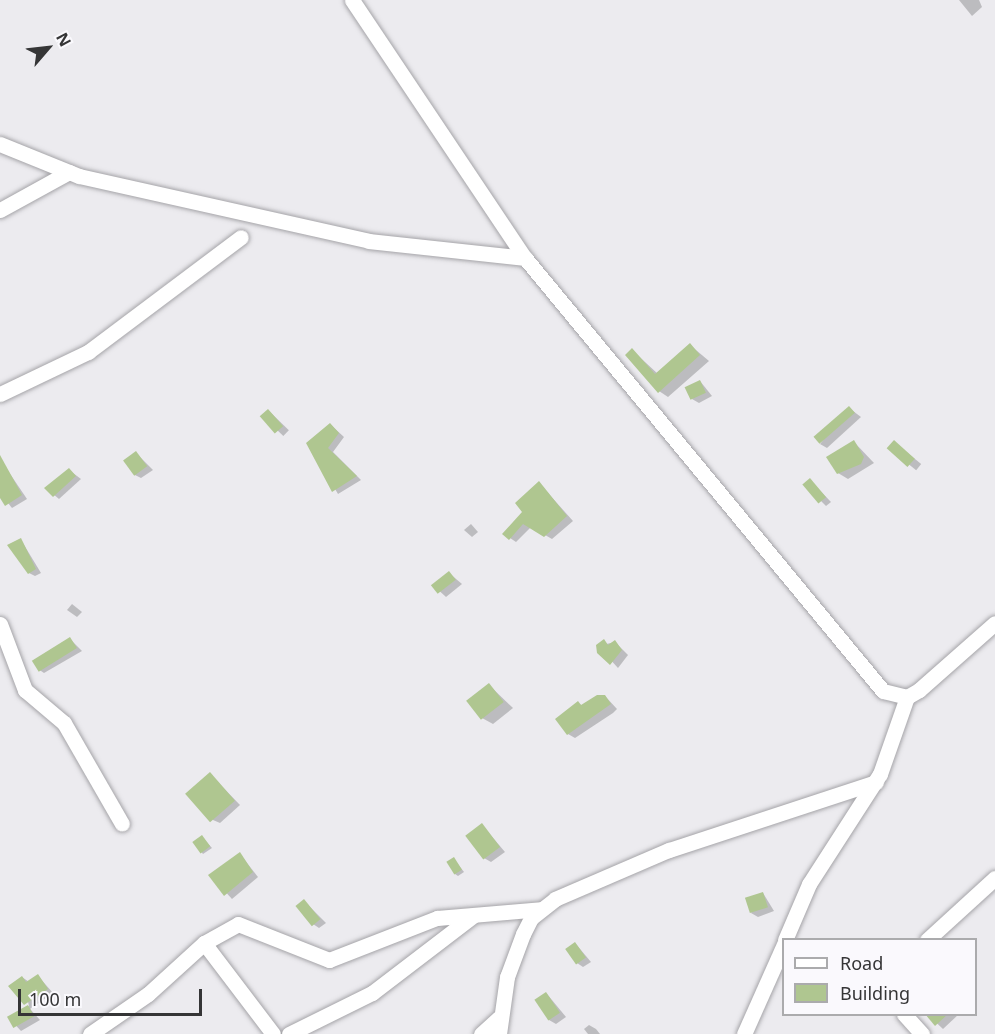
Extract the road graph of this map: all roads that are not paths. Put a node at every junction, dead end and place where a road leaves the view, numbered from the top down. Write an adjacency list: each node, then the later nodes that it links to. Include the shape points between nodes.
1 (352, 0): 6 (street)
2 (0, 144): 3 (street)
3 (69, 172): 4 (street); 6 (street, via 369,241)
4 (0, 210)
5 (241, 237): 7 (street, via 88,352)
6 (525, 258): 10 (street, via 883,691)
7 (0, 394)
8 (995, 623): 10 (street)
9 (0, 624): 12 (street, via 25,690 64,723)
10 (906, 697): 11 (street)
11 (876, 782): 14 (street, via 669,850 634,869 599,877); 16 (street, via 809,884)
12 (122, 824)
13 (995, 878): 17 (street)
14 (542, 909): 15 (street); 21 (street, via 523,934)
15 (474, 915): 18 (street, via 437,918 329,960 238,924); 24 (street, via 372,993)
16 (785, 938)
17 (928, 938)
18 (204, 943): 22 (street, via 148,994); 23 (street)
19 (782, 946): 26 (street)
20 (906, 1016): 27 (street)
21 (499, 1026): 25 (street)
22 (90, 1034)
23 (273, 1034)
24 (289, 1034)
25 (481, 1034)
26 (744, 1034)
27 (922, 1034)

